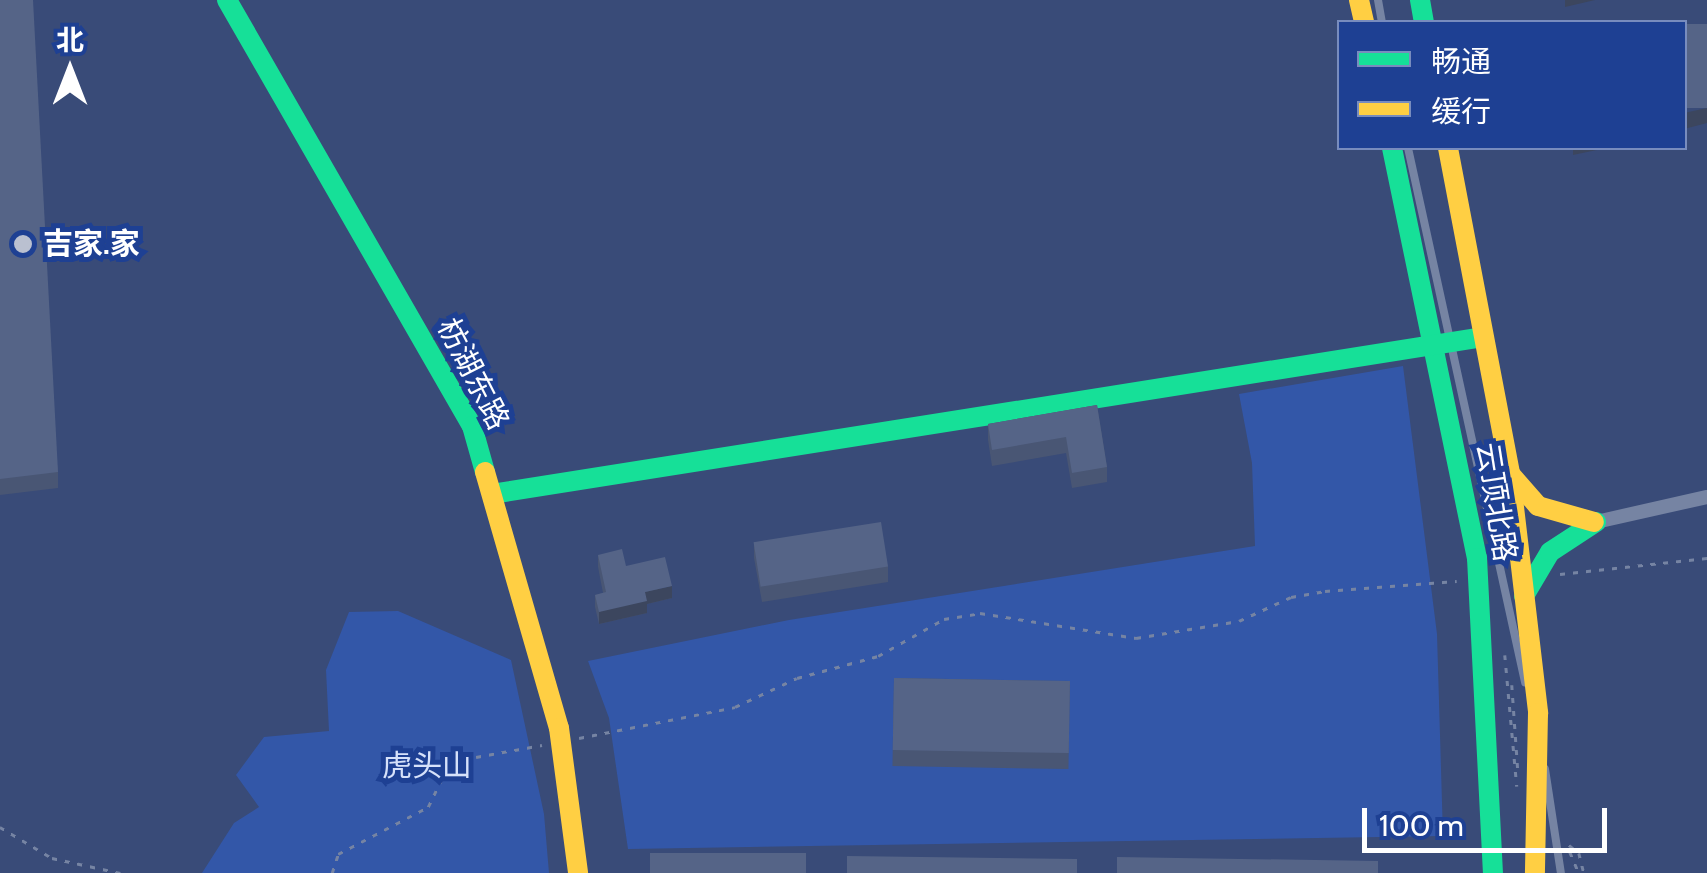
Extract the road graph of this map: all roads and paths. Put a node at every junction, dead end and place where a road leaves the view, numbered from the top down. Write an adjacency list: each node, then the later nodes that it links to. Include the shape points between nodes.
1 (228, 0): 8 (street, 枋湖东路, via 472,426)
2 (1392, 150): 6 (street, 云顶北路)
3 (1408, 150): 21 (lane, via 1546,776)
4 (1448, 150): 5 (street, 云顶北路)
5 (1482, 337): 6 (street); 7 (street, 云顶北路)
6 (1436, 344): 8 (street); 19 (street, 云顶北路, via 1477,558)
7 (1510, 473): 10 (street, via 1538,506 1562,518); 12 (street, 云顶北路)
8 (492, 494): 18 (street, 枋湖东路, via 559,728)
9 (1707, 497): 10 (street)
10 (1596, 522): 12 (street, via 1550,552)
11 (1325, 591): 13 (path, via 1290,598 1239,622 1136,638 1114,639 1010,614 944,619 878,656)
12 (1524, 596): 20 (street, 云顶北路, via 1538,713)
13 (689, 718)
14 (428, 806): 17 (path, via 338,854)
15 (0, 827): 16 (path, via 52,858)
16 (120, 873)
17 (332, 873)
18 (578, 873)
19 (1492, 873)
20 (1535, 873)
21 (1560, 873)

